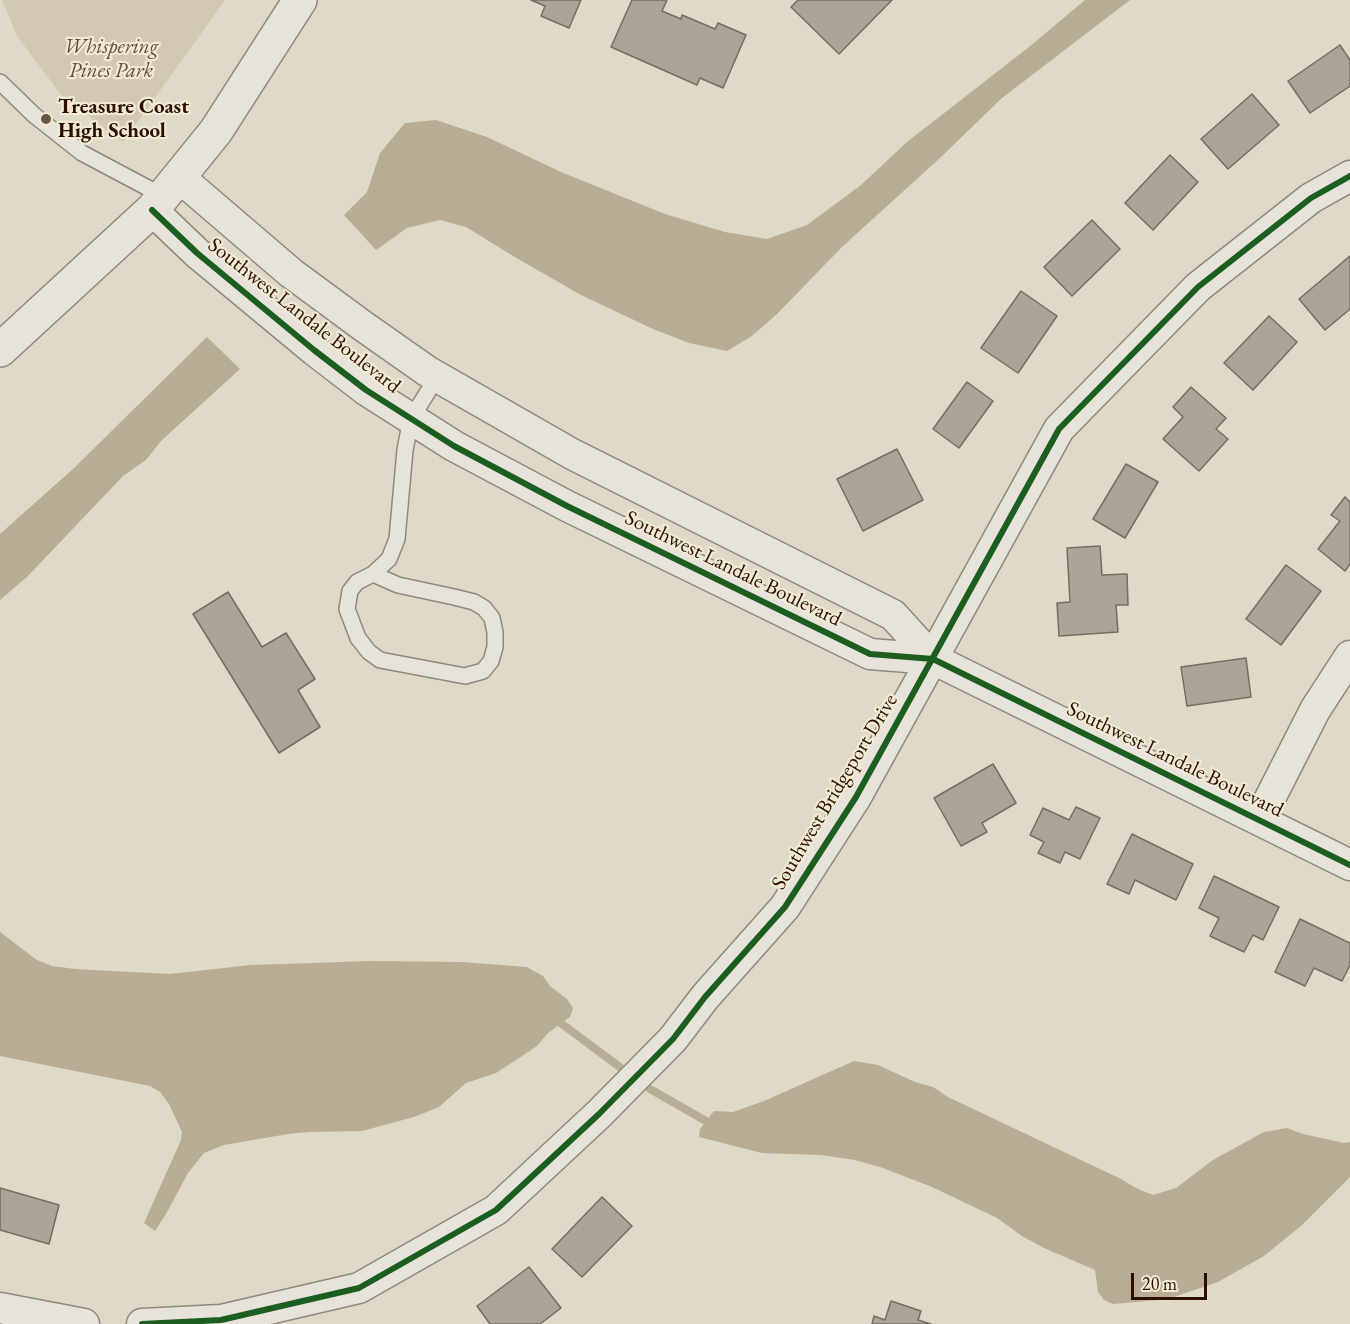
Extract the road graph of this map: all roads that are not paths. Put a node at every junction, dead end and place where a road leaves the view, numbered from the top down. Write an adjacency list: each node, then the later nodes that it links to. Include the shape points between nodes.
1 (300, 0): 4 (street, via 216,130)
2 (0, 82): 4 (lane, via 82,153)
3 (1350, 176): 10 (street, Southwest Bridgeport Drive, via 1311,198 1198,287 1059,429)
4 (165, 194): 5 (street); 6 (street, Southwest Landale Boulevard, via 291,273); 7 (street, Southwest Landale Boulevard, via 197,253 314,350)
5 (0, 350)
6 (437, 377): 7 (lane); 10 (street, Southwest Landale Boulevard, via 572,454 893,615)
7 (411, 419): 8 (lane, via 397,539 389,559); 10 (street, Southwest Landale Boulevard, via 567,506 870,654)
8 (373, 574): 8 (lane, via 357,582 350,591 347,609 358,638 369,652 380,660 465,676 483,671 495,647 492,618 484,608 474,602 398,585)
9 (1350, 656): 11 (street, via 1315,710)
10 (933, 659): 11 (street, Southwest Landale Boulevard); 15 (street, Southwest Bridgeport Drive, via 856,797 785,907 673,1039 496,1209 359,1287 221,1320)
11 (1259, 820): 12 (street, Southwest Landale Boulevard)
12 (1350, 865)
13 (0, 1308): 14 (street)
14 (84, 1324)
15 (142, 1324)

